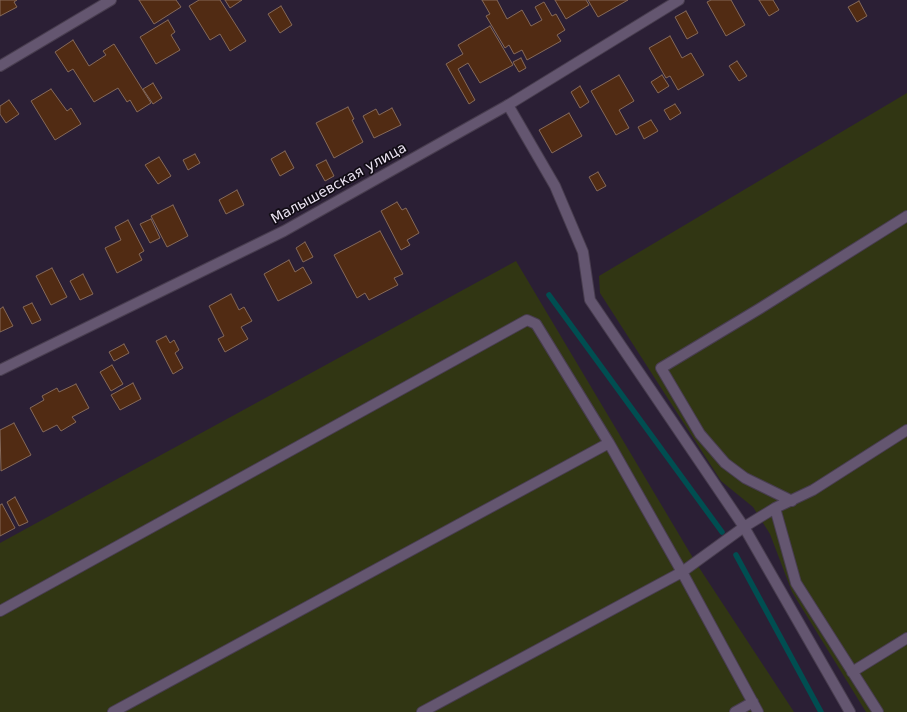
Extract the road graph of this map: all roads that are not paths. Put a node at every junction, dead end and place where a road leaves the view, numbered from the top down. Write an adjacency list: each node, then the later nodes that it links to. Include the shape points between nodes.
1 (111, 0): 3 (street)
2 (679, 0): 4 (street, Малышевская улица)
3 (0, 66)
4 (508, 105): 6 (street, Малышевская улица, via 284,231); 11 (street, via 555,186 583,252 590,300)
5 (907, 216): 9 (street, via 661,368 700,434 725,463 745,478)
6 (0, 370)
7 (907, 430): 9 (street, via 813,490)
8 (609, 443): 12 (street); 13 (street, via 536,324 527,320); 17 (street)
9 (792, 500): 10 (street)
10 (775, 508): 11 (street); 15 (street, via 796,583)
11 (744, 527): 12 (street); 21 (street)
12 (682, 572): 16 (street); 18 (street)
13 (0, 611)
14 (907, 638): 15 (street)
15 (852, 672): 22 (street)
16 (753, 702): 19 (street); 20 (street)
17 (113, 712)
18 (422, 712)
19 (735, 712)
20 (758, 712)
21 (850, 712)
22 (878, 712)

